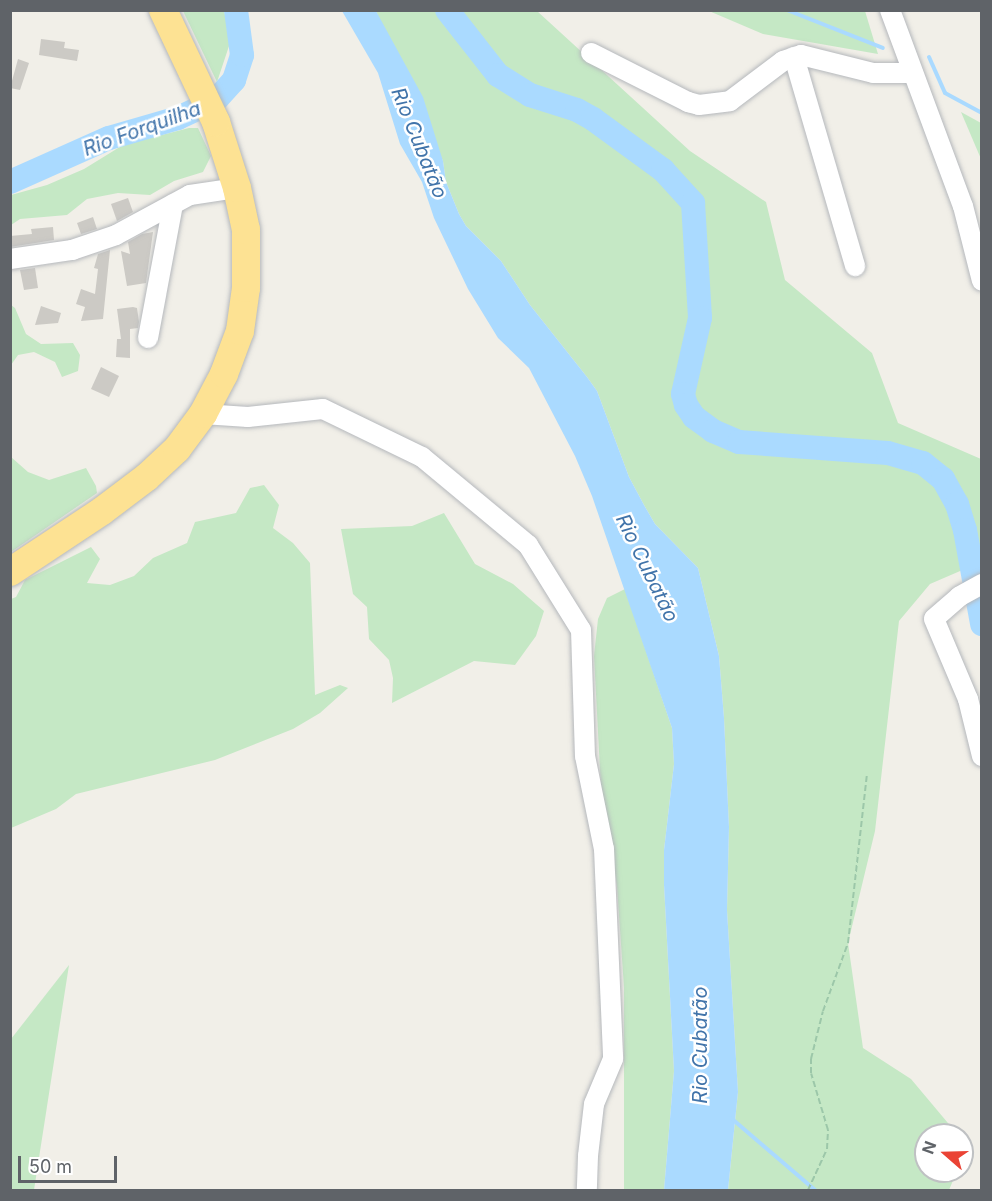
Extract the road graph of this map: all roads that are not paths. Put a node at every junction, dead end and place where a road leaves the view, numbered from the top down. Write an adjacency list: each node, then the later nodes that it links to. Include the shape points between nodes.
1 (163, 10): 6 (highway, via 216,122)
2 (890, 10): 5 (street)
3 (591, 53): 4 (street, via 699,105 730,101 774,67)
4 (794, 57): 5 (street, via 811,56 873,73); 9 (street)
5 (913, 73): 10 (street, via 963,206)
6 (234, 175): 7 (street); 12 (highway, via 246,231 246,288 240,332)
7 (173, 204): 8 (street, via 96,242 72,250); 11 (street)
8 (10, 259)
9 (855, 266)
10 (981, 281)
11 (148, 338)
12 (203, 414): 13 (highway, via 177,448 147,477); 16 (street, via 248,417 323,409 422,457 528,545 581,630 585,756 604,849 613,1059 594,1104)
13 (10, 572)
14 (981, 584): 15 (street, via 934,619 974,717)
15 (981, 756)
16 (587, 1191)

